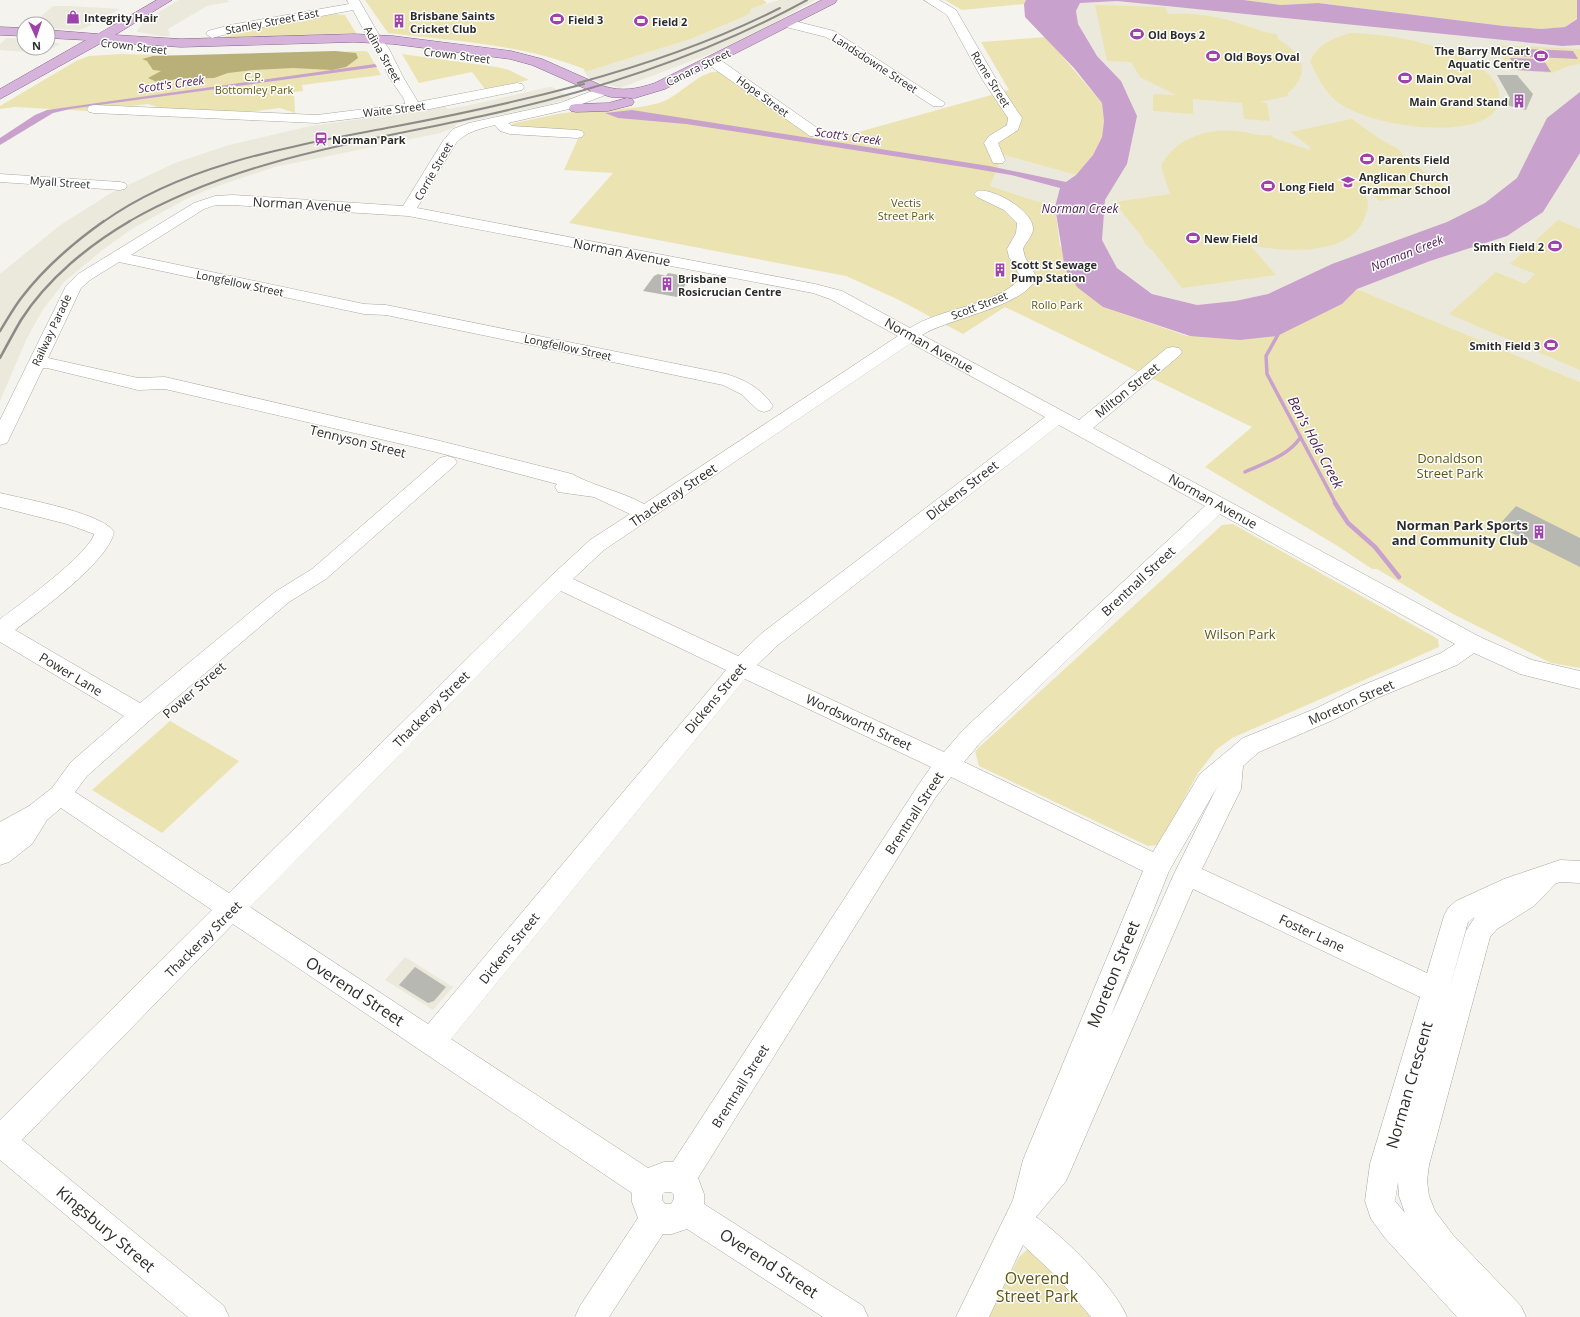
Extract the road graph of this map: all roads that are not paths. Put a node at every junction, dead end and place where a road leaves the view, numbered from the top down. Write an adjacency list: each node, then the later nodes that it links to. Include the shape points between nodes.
1 (152, 0): 14 (main road)
2 (166, 0): 6 (main road)
3 (831, 0): 7 (main road, Canara Street)
4 (934, 1): 31 (street, Rome Street, via 952,13 989,79 1015,118 1015,124 1011,129 991,144)
5 (355, 3): 10 (street, Stanley Street East); 13 (street, Adina Street)
6 (133, 19): 12 (main road); 14 (main road)
7 (791, 25): 16 (main road, Canara Street); 22 (street, Landsdowne Street, via 830,34)
8 (0, 31): 9 (main road)
9 (16, 32)
10 (212, 34)
11 (56, 35): 14 (main road)
12 (128, 38): 13 (main road, Crown Street, via 205,43); 14 (main road, Crown Street)
13 (378, 42): 15 (main road, Crown Street, via 177,51); 19 (main road, Crown Street, via 511,55 537,62); 23 (street, Adina Street, via 411,99)
14 (100, 43): 15 (main road); 15 (main road, Crown Street); 17 (main road); 20 (main road, via 74,54)
15 (137, 48)
16 (713, 61): 19 (main road, Canara Street, via 646,91); 21 (main road, Canara Street, via 665,94); 29 (street, Hope Street)
17 (0, 86)
18 (517, 87): 23 (street, Waite Street)
19 (599, 95): 21 (main road, Crown Street); 24 (street, Canara Street); 26 (street, Canara Street)
20 (0, 96)
21 (628, 102): 24 (main road, via 608,107)
22 (938, 103)
23 (412, 107): 25 (street, Waite Street, via 317,119)
24 (576, 108): 26 (street, Canara Street)
25 (94, 109)
26 (532, 114): 27 (street, Canara Street)
27 (499, 121): 28 (street, Canara Street); 30 (street, via 510,130)
28 (458, 132): 36 (street, Corrie Street)
29 (815, 133)
30 (577, 134)
31 (998, 160)
32 (0, 178): 33 (street, Myall Street)
33 (120, 186)
34 (982, 194): 38 (street, Scott Street, via 1012,209 1024,222 1024,231 1015,249 1028,273 1027,281 1004,297 930,323)
35 (216, 201): 36 (street, Norman Avenue); 37 (street, Railway Parade, via 199,206)
36 (408, 211): 38 (street, Norman Avenue, via 815,289 840,298)
37 (117, 256): 40 (street, Railway Parade, via 74,286); 43 (street, Longfellow Street, via 718,388 764,406)
38 (911, 336): 42 (street, Norman Avenue); 43 (street, Thackeray Street)
39 (1173, 352): 44 (street, Milton Street)
40 (36, 363): 41 (street, Tennyson Street, via 49,363); 45 (street, Railway Parade)
41 (138, 384): 46 (street, Tennyson Street, via 156,393); 47 (street, Tennyson Street, via 172,385 436,446 565,479)
42 (1058, 416): 44 (street, Norman Avenue); 57 (street, Dickens Street, via 770,639)
43 (786, 420): 50 (street, Thackeray Street)
44 (1081, 428): 49 (street, Norman Avenue)
45 (0, 439)
46 (447, 462): 47 (street, Tennyson Street, via 554,487); 52 (street, Power Street)
47 (580, 487): 50 (street, Tennyson Street, via 613,496)
48 (0, 500): 51 (street, via 83,522 104,531 105,536 101,543)
49 (1219, 504): 56 (street, Norman Avenue); 61 (street, Brentnall Street, via 972,736)
50 (644, 513): 53 (street, Thackeray Street, via 597,545)
51 (76, 567): 54 (street); 55 (street, via 40,601)
52 (319, 574): 59 (street, Power Street, via 282,597); 62 (street, Power Street, via 290,607 98,772 78,787)
53 (558, 581): 57 (street, Wordsworth Street); 70 (street, Thackeray Street)
54 (0, 612)
55 (0, 631): 59 (street, Power Lane)
56 (1472, 643): 58 (street, Norman Avenue, via 1528,668); 60 (street, Moreton Street, via 1449,659 1251,745)
57 (741, 667): 61 (street, Wordsworth Street); 72 (street, Dickens Street)
58 (1580, 680)
59 (141, 715): 62 (street, Power Street, via 79,769)
60 (1231, 762): 66 (street, Moreton Street, via 1208,781); 68 (street, Moreton Street, via 1229,790)
61 (947, 765): 66 (street, Wordsworth Street); 74 (street, Brentnall Street, via 927,791)
62 (60, 795): 63 (street, Power Street); 70 (street, Overend Street)
63 (38, 813): 64 (street, Power Street); 65 (street, Power Street, via 23,837)
64 (0, 834)
65 (0, 854)
66 (1158, 866): 77 (street, Moreton Street, via 1038,1160)
67 (1580, 872): 69 (street, Norman Crescent, via 1560,871)
68 (1187, 874): 71 (street, Foster Lane); 77 (street, Moreton Street, via 1056,1172)
69 (1546, 877): 71 (street, Norman Crescent, via 1504,891 1458,914); 85 (street, Norman Crescent, via 1525,898 1488,921 1479,931 1414,1165 1412,1182 1412,1192 1418,1210 1430,1231)
70 (232, 910): 72 (street, Overend Street); 73 (street, Thackeray Street)
71 (1436, 991): 84 (street, Norman Crescent, via 1386,1164 1380,1201 1396,1227)
72 (432, 1041): 75 (street, Overend Street)
73 (0, 1141): 79 (street, Kingsbury Street)
74 (680, 1179): 75 (street, via 671,1176 662,1178); 76 (street, via 689,1195)
75 (650, 1186): 78 (street, via 647,1201 649,1210)
76 (686, 1210): 78 (street, via 674,1219 664,1220); 81 (street, Overend Street)
77 (1023, 1213): 82 (street, Moreton Street); 83 (street)
78 (656, 1217): 80 (street)
79 (213, 1317)
80 (591, 1317)
81 (852, 1317)
82 (972, 1317)
83 (1111, 1317)
84 (1479, 1317)
85 (1510, 1317)

